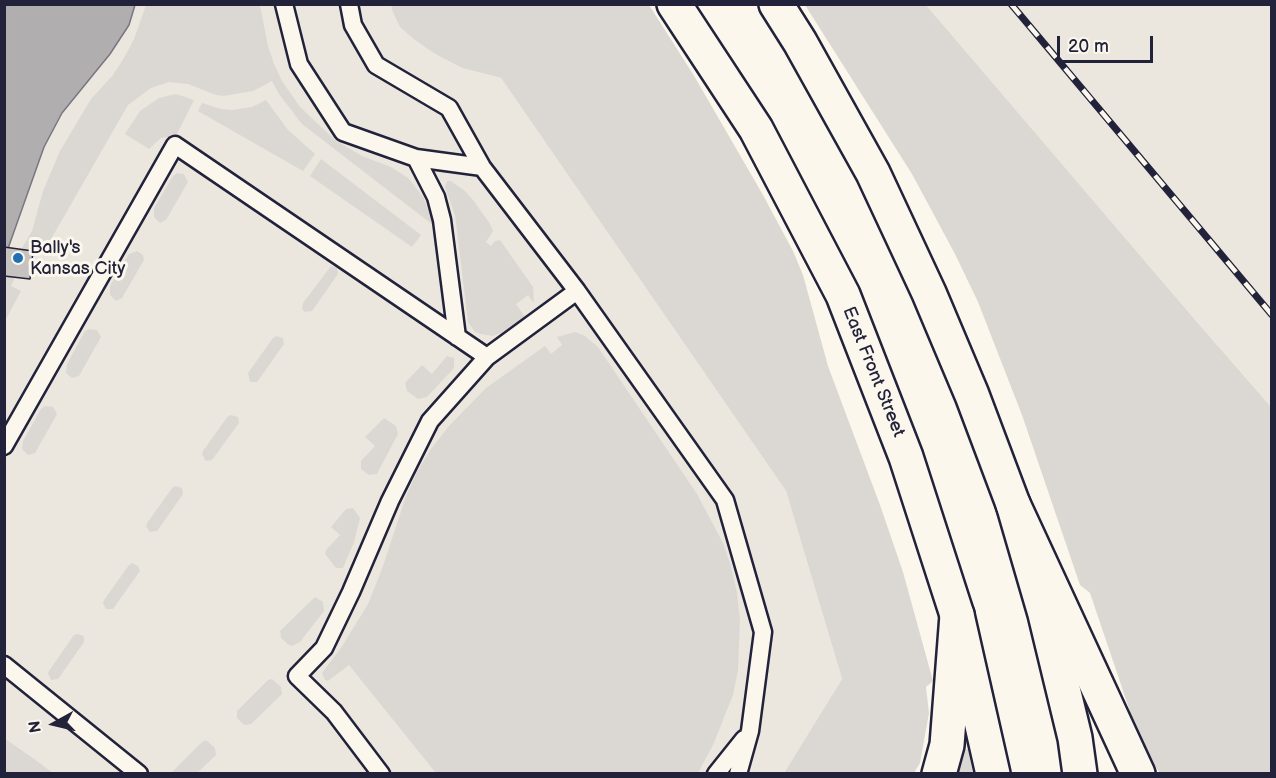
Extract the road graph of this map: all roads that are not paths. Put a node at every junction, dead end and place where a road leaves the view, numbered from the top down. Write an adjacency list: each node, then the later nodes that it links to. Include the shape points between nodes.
1 (284, 4): 5 (lane, via 299,64 343,132)
2 (349, 4): 6 (lane, via 353,25 376,65 449,108)
3 (674, 4): 12 (main road, East Front Street, via 756,129 843,296 906,457)
4 (776, 4): 11 (main road, via 873,173 972,395)
5 (416, 158): 6 (lane); 8 (lane, via 436,197 442,220)
6 (482, 167): 7 (lane)
7 (577, 291): 9 (lane); 14 (lane, via 725,500 763,632)
8 (457, 337): 9 (lane); 10 (lane, via 175,145)
9 (487, 357): 16 (lane, via 430,421 324,648 297,676 334,712)
10 (4, 446)
11 (1013, 504): 21 (main road, via 1046,614); 22 (main road)
12 (957, 615): 19 (main road, via 947,745); 20 (main road, East Front Street)
13 (4, 665): 15 (lane)
14 (750, 731): 17 (lane); 18 (lane)
15 (139, 774)
16 (381, 774)
17 (716, 774)
18 (738, 774)
19 (939, 774)
20 (993, 774)
21 (1080, 774)
22 (1138, 774)

